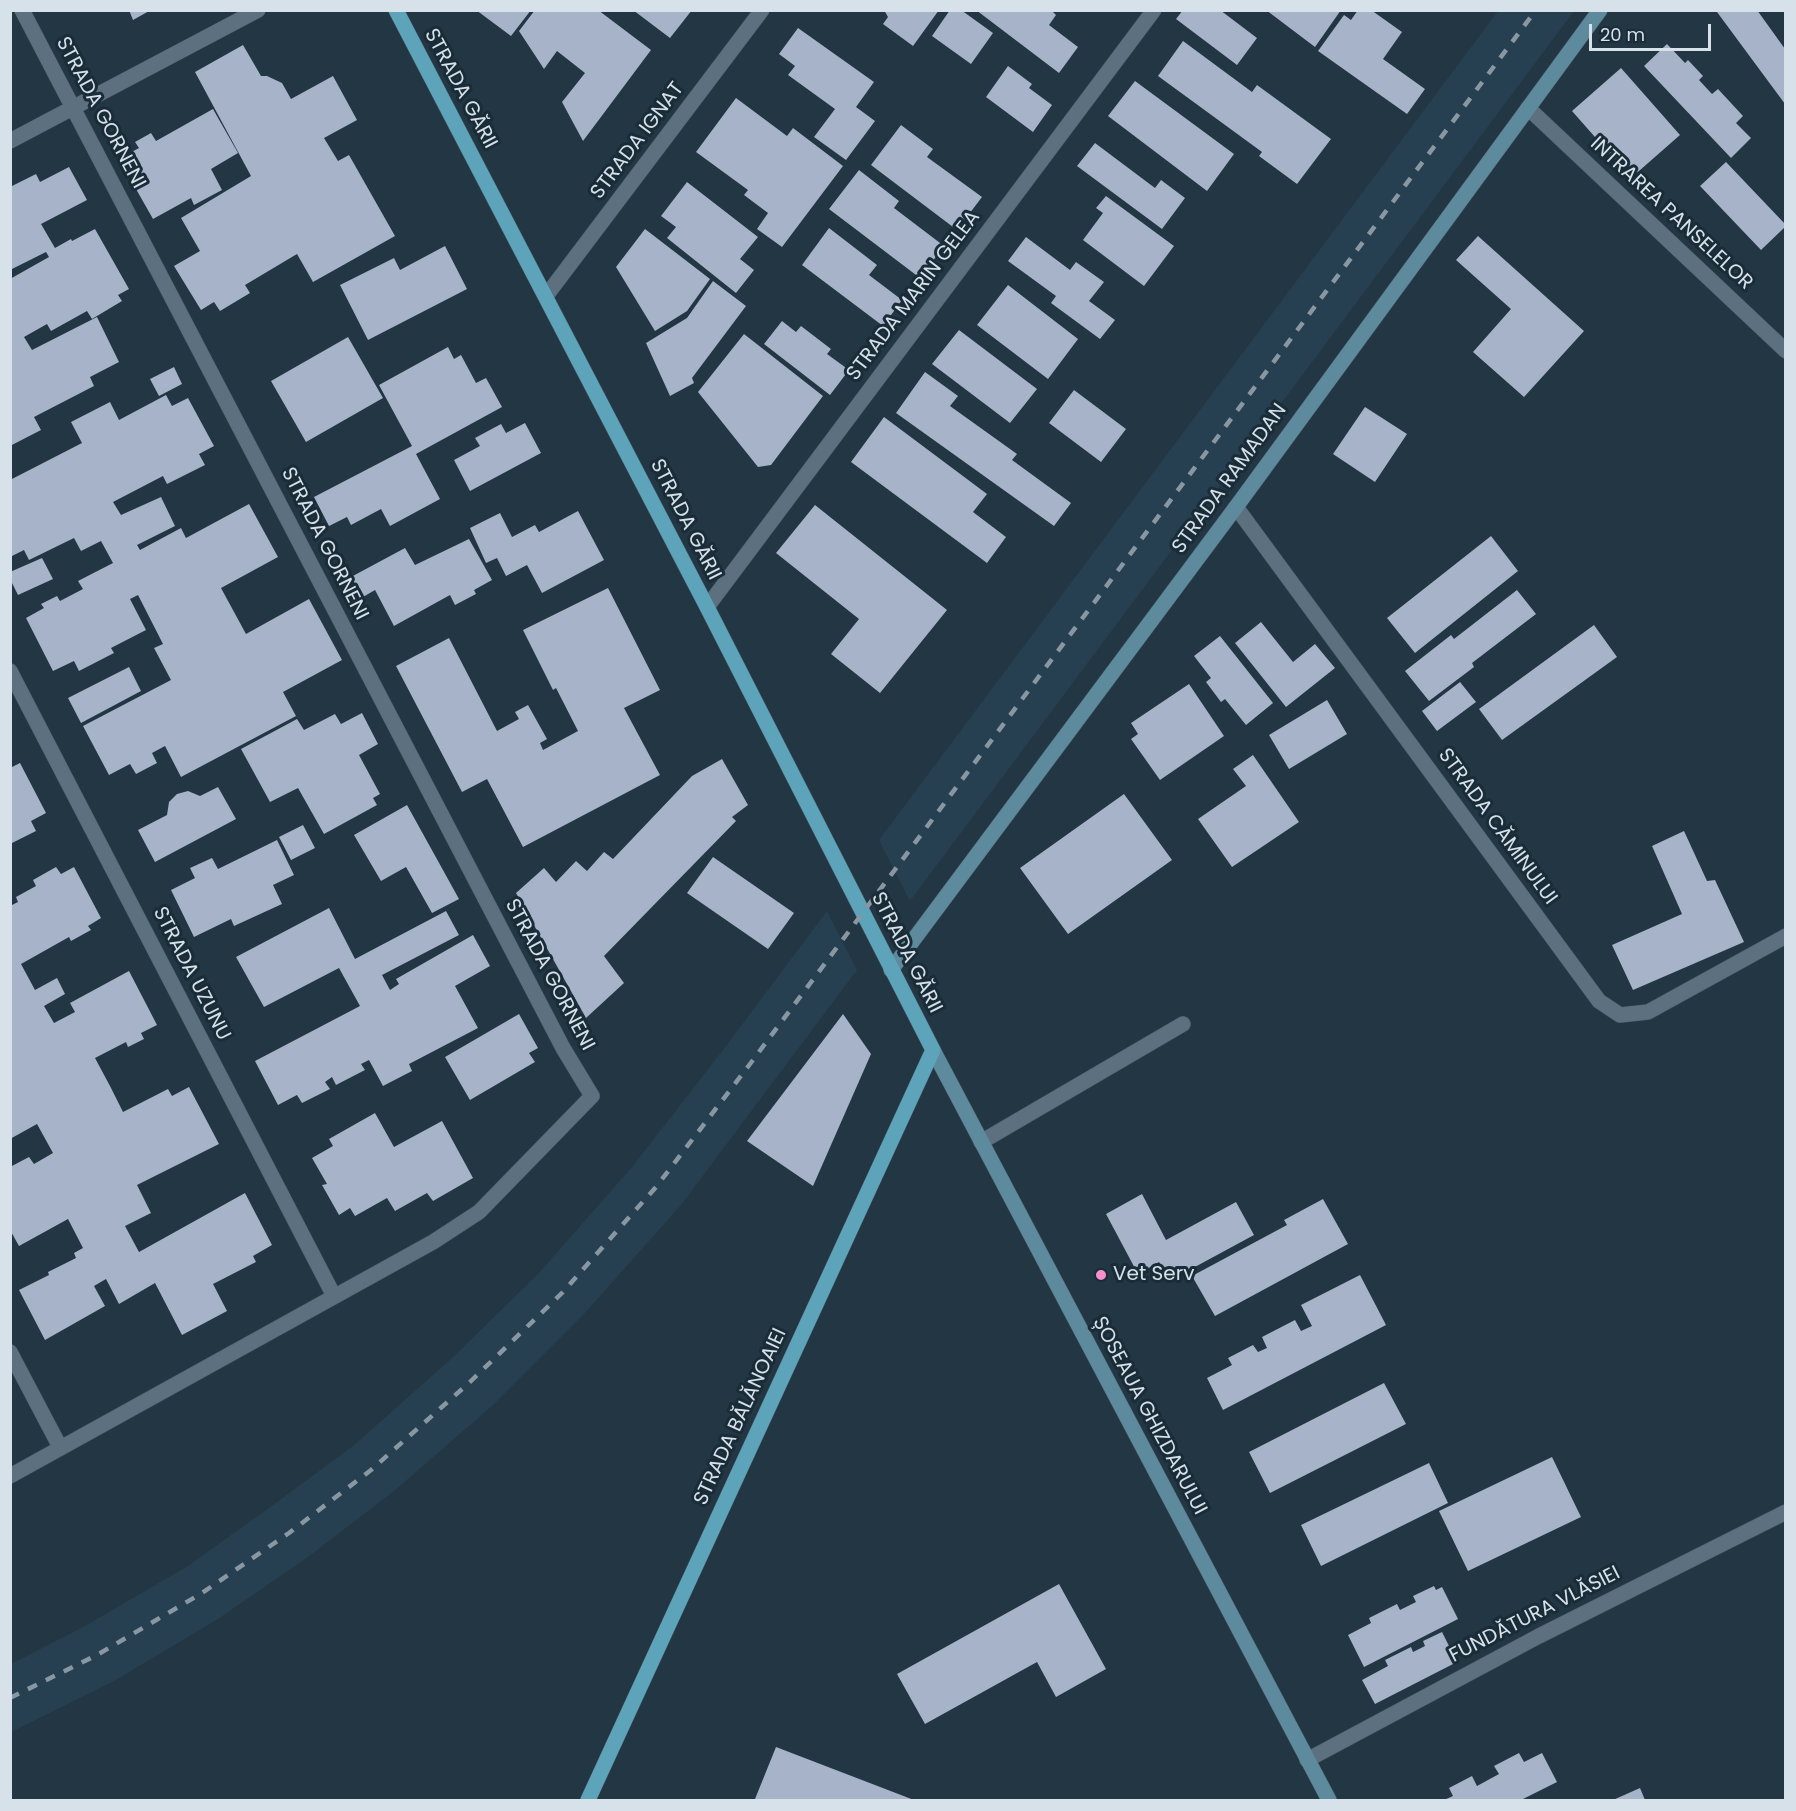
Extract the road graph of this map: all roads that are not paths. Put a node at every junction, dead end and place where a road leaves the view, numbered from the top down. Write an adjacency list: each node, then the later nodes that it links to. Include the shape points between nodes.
1 (22, 10): 8 (street, STRADA GORNENI)
2 (258, 10): 8 (street)
3 (396, 10): 10 (main road, STRADA GĂRII)
4 (762, 10): 10 (street, STRADA IGNAT)
5 (1154, 10): 13 (street, STRADA MARIN GELEA)
6 (1600, 10): 7 (street, STRADA RAMADAN)
7 (1528, 108): 11 (street, INTRAREA PANSELELOR); 12 (street, STRADA RAMADAN)
8 (74, 109): 9 (street); 20 (street, STRADA GORNENI, via 557,1038 592,1096 479,1212)
9 (10, 141)
10 (546, 296): 13 (main road, STRADA GĂRII)
11 (1785, 351)
12 (1236, 507): 15 (street, STRADA CĂMINULUI, via 1599,1001 1620,1015 1647,1012); 16 (street, STRADA RAMADAN)
13 (707, 607): 16 (main road, STRADA GĂRII)
14 (10, 671): 20 (street, STRADA UZUNU)
15 (1785, 936)
16 (891, 970): 18 (main road, STRADA GĂRII)
17 (1183, 1024): 19 (street)
18 (933, 1050): 19 (street, ȘOSEAUA GHIZDARULUI); 26 (main road, STRADA BĂLĂNOAIEI)
19 (981, 1142): 25 (street, ȘOSEAUA GHIZDARULUI)
20 (334, 1296): 22 (street)
21 (10, 1352): 22 (street)
22 (60, 1447): 23 (street)
23 (10, 1476)
24 (1785, 1512): 25 (street, FUNDĂTURA VLĂSIEI, via 1539,1636)
25 (1307, 1760): 27 (street, ȘOSEAUA GHIZDARULUI)
26 (588, 1800)
27 (1329, 1800)

